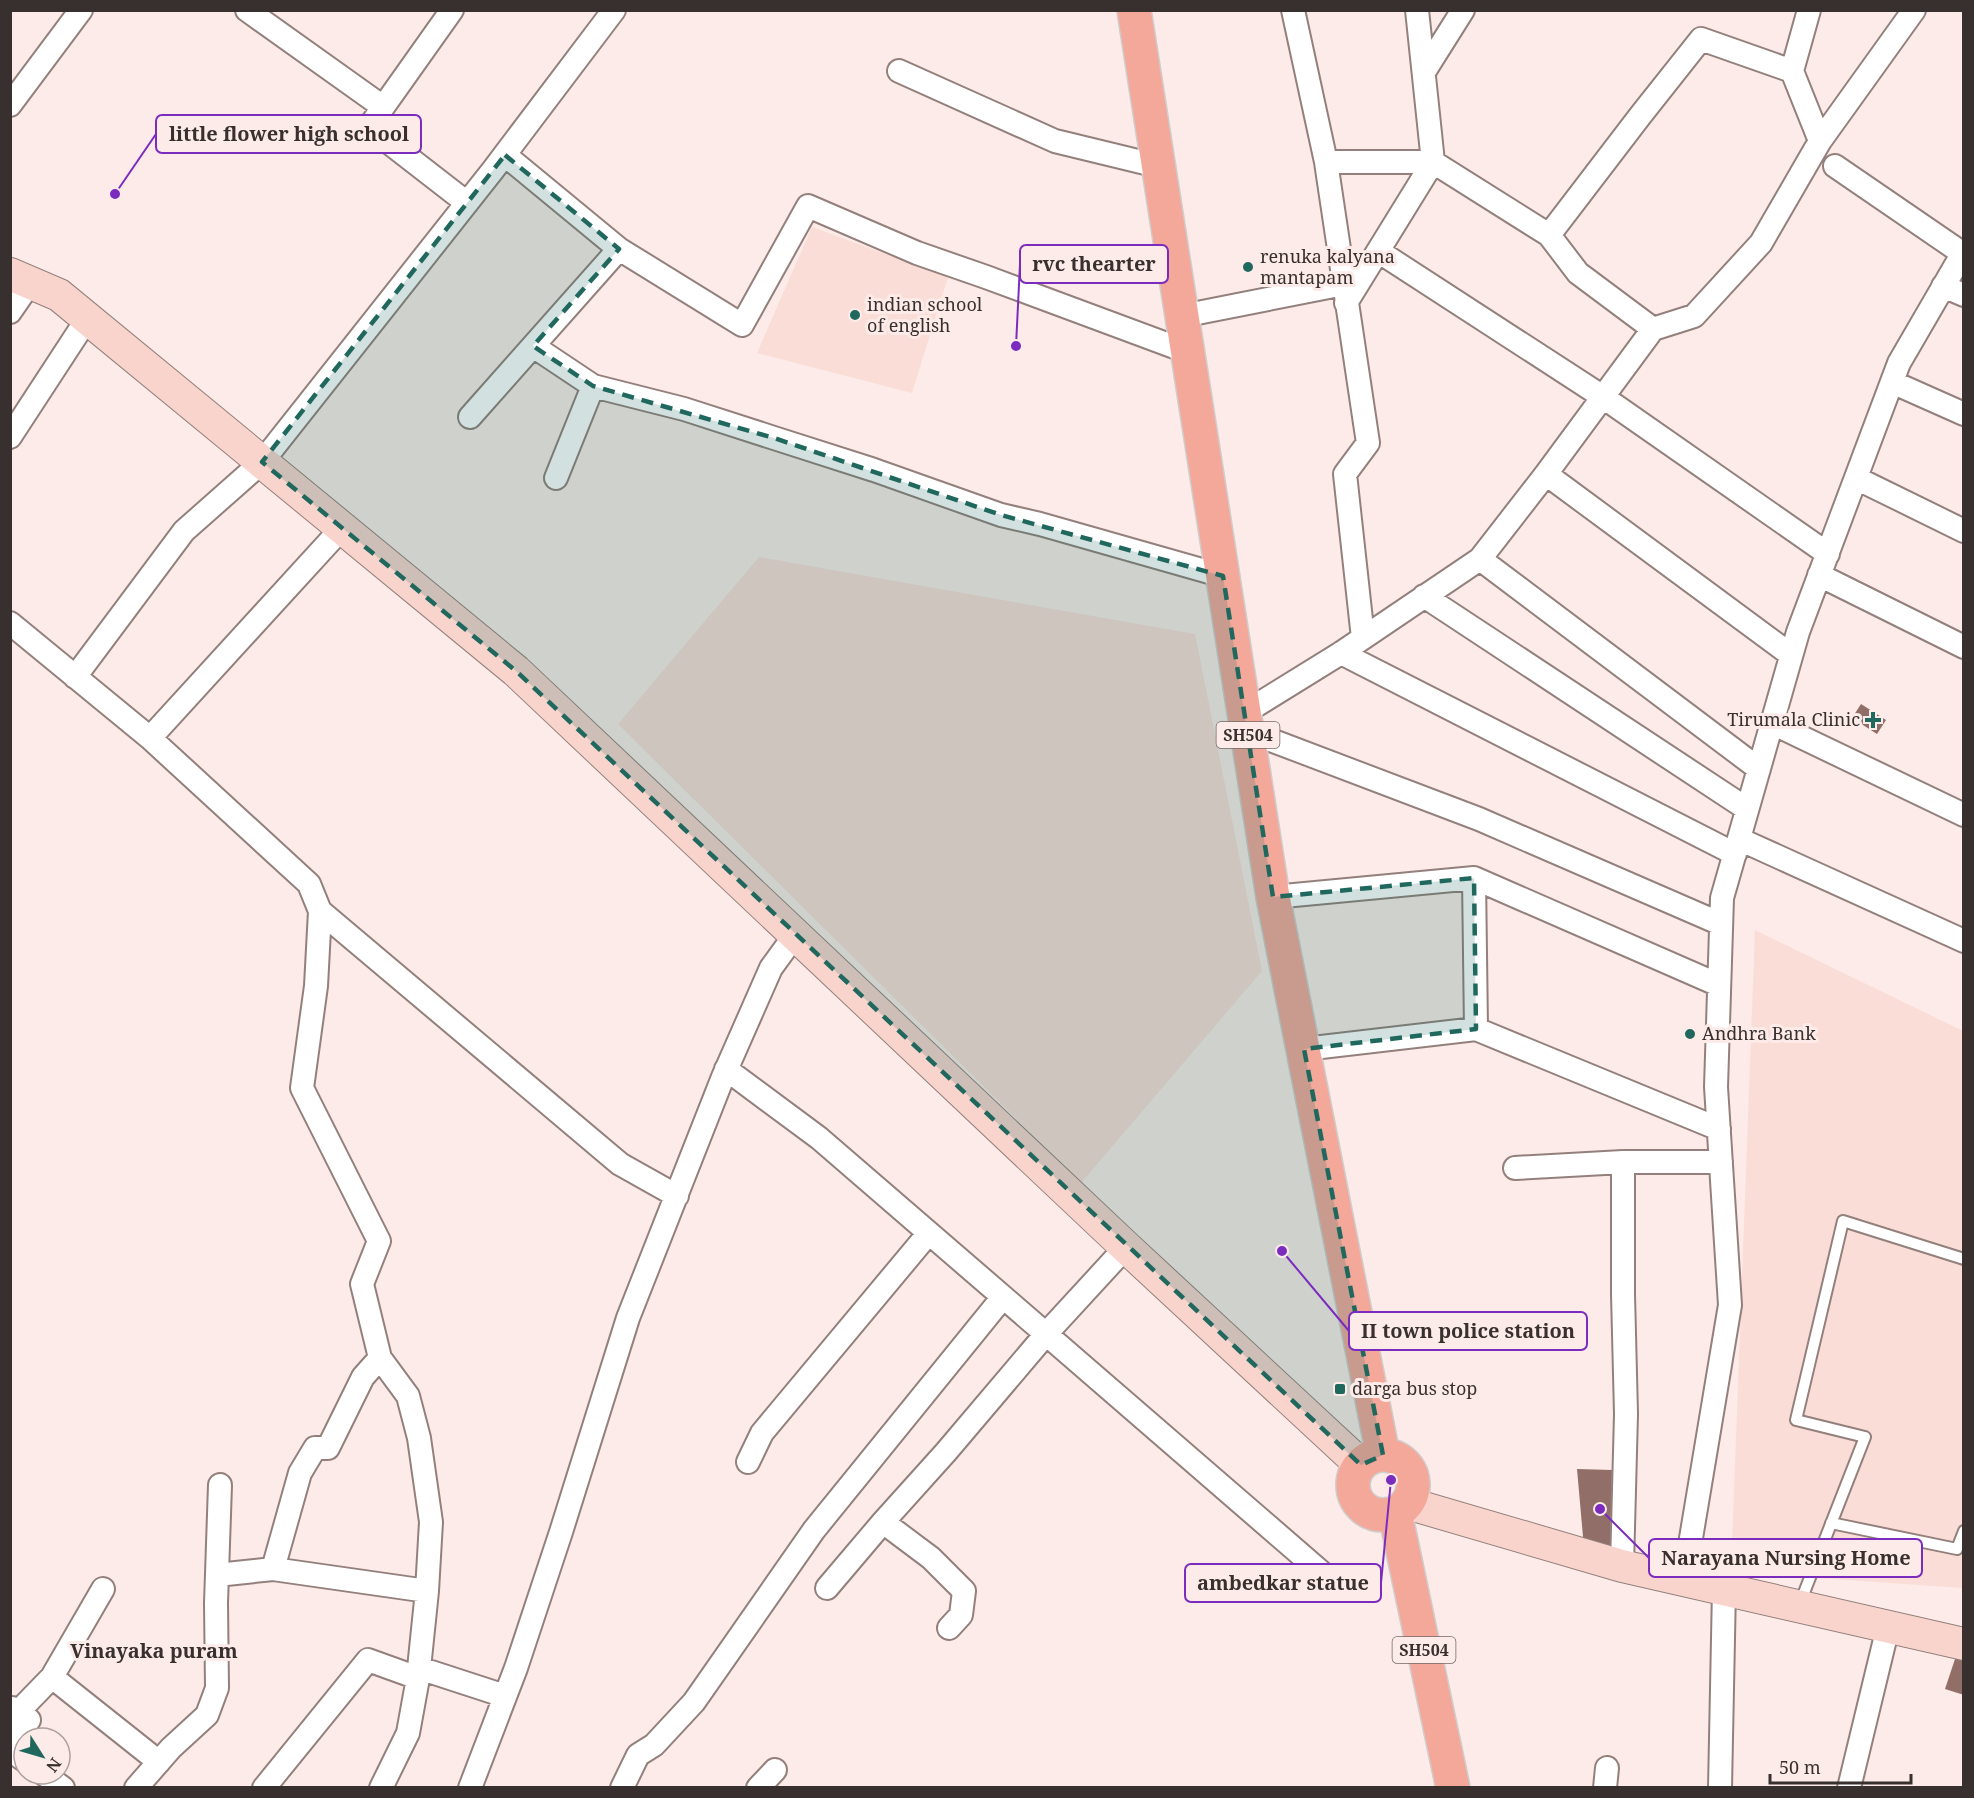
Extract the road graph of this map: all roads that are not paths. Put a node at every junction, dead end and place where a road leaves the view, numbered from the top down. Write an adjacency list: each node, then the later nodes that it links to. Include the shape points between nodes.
1 (81, 10): 14 (street)
2 (246, 10): 15 (street)
3 (614, 10): 17 (street)
4 (1134, 10): 20 (main road, SH504)
5 (1293, 10): 18 (street)
6 (1417, 10): 13 (street)
7 (1463, 10): 13 (street)
8 (1809, 10): 11 (street)
9 (1914, 10): 16 (street)
10 (442, 14): 15 (street)
11 (1792, 70): 16 (street); 23 (street, via 1701,39)
12 (899, 71): 20 (street, via 1055,141)
13 (1424, 72): 19 (street)
14 (10, 105)
15 (383, 107): 22 (street, via 369,128)
16 (1820, 141): 33 (street, via 1761,243 1694,316)
17 (505, 155): 22 (street); 24 (street)
18 (1326, 162): 19 (street); 29 (street)
19 (1434, 162): 23 (street); 25 (street)
20 (1158, 166): 31 (main road, SH504)
21 (1835, 166): 26 (street)
22 (467, 203): 42 (street)
23 (1549, 235): 33 (street, via 1578,273)
24 (619, 249): 34 (street); 35 (street, via 742,325 808,206 917,254)
25 (1378, 251): 29 (street); 38 (street)
26 (1963, 252): 28 (street)
27 (20, 279): 30 (street); 32 (street, via 59,296)
28 (1953, 290): 36 (street, via 1899,363)
29 (1345, 293): 31 (street); 54 (street, via 1368,443 1345,474)
30 (10, 312)
31 (1182, 316): 35 (main road, SH504)
32 (87, 319): 41 (street); 42 (street)
33 (1653, 329): 38 (street)
34 (533, 346): 37 (street); 40 (street)
35 (1188, 352): 51 (main road, SH504)
36 (1892, 382): 39 (street); 45 (street)
37 (593, 386): 44 (street); 51 (street, via 785,441 1001,515)
38 (1603, 397): 43 (street); 48 (street)
39 (1964, 414)
40 (470, 417)
41 (10, 437)
42 (262, 462): 46 (street); 58 (street, via 184,531)
43 (1546, 474): 49 (street); 57 (street)
44 (556, 478)
45 (1856, 478): 47 (street); 48 (street)
46 (342, 528): 61 (street); 70 (street, via 516,671)
47 (1964, 531)
48 (1828, 554): 50 (street)
49 (1480, 559): 52 (street); 62 (street)
50 (1820, 575): 55 (street); 57 (street)
51 (1223, 576): 59 (main road, SH504)
52 (1424, 596): 54 (street); 63 (street)
53 (10, 623): 58 (street)
54 (1363, 638): 56 (street)
55 (1964, 647)
56 (1341, 653): 59 (street); 65 (street)
57 (1791, 655): 60 (street)
58 (75, 677): 61 (street)
59 (1246, 722): 67 (main road, SH504); 69 (street)
60 (1772, 723): 62 (street); 64 (street)
61 (150, 738): 68 (street, via 309,884)
62 (1759, 769): 63 (street)
63 (1748, 809): 65 (street)
64 (1964, 815)
65 (1737, 846): 69 (street, via 1722,898); 71 (street)
66 (1474, 878): 67 (street); 72 (street); 73 (street)
67 (1273, 897): 74 (main road, SH504)
68 (320, 911): 80 (street, via 620,1164); 86 (street, via 316,986 302,1088 379,1241 362,1284)
69 (1721, 924): 72 (street)
70 (795, 935): 75 (street, via 771,968); 82 (street)
71 (1964, 942)
72 (1719, 985): 76 (street)
73 (1476, 1029): 74 (street); 76 (street)
74 (1304, 1049): 87 (main road, SH504)
75 (726, 1069): 80 (street); 81 (street, via 819,1138)
76 (1719, 1129): 78 (street)
77 (1623, 1162): 78 (street); 79 (street); 94 (street)
78 (1721, 1162): 98 (street, via 1730,1305)
79 (1515, 1168)
80 (677, 1196): 109 (street, via 628,1318)
81 (928, 1234): 84 (street); 88 (street, via 762,1433)
82 (1126, 1247): 85 (street); 87 (street)
83 (1964, 1259): 92 (lane, via 1843,1221 1796,1420 1865,1437)
84 (1003, 1298): 85 (street); 118 (street, via 814,1530 694,1702 654,1745 638,1755)
85 (1046, 1334): 91 (street); 96 (street)
86 (380, 1358): 95 (street, via 363,1377 328,1448 315,1449 300,1473); 102 (street, via 408,1396 419,1438 431,1522)
87 (1372, 1460): 90 (main road, SH504, via 1399,1460 1410,1472 1413,1488); 90 (main road, SH504, via 1354,1481 1357,1499 1377,1514)
88 (748, 1462)
89 (220, 1485): 97 (street)
90 (1401, 1508): 94 (street); 120 (main road, SH504)
91 (883, 1522): 99 (street); 105 (street, via 931,1558 964,1591 961,1615)
92 (1831, 1523): 93 (lane, via 1957,1549); 103 (lane)
93 (1964, 1531)
94 (1623, 1566): 98 (street)
95 (273, 1569): 97 (street); 102 (street)
96 (1321, 1572)
97 (217, 1575): 112 (street, via 217,1688 207,1715)
98 (1684, 1580): 101 (street)
99 (827, 1588)
100 (103, 1589): 108 (street)
101 (1724, 1589): 103 (street); 121 (street)
102 (427, 1591): 107 (street)
103 (1799, 1606): 104 (street)
104 (1888, 1627): 106 (street); 122 (street)
105 (949, 1628)
106 (1964, 1644)
107 (418, 1673): 109 (street); 115 (street, via 368,1660); 116 (street, via 408,1733)
108 (52, 1677): 110 (street); 112 (street)
109 (505, 1696): 117 (street)
110 (14, 1709): 111 (street, via 28,1720)
111 (10, 1739)
112 (159, 1762): 114 (street)
113 (775, 1770): 119 (street)
114 (136, 1788)
115 (264, 1788)
116 (381, 1788)
117 (470, 1788)
118 (622, 1788)
119 (758, 1788)
120 (1453, 1788)
121 (1720, 1788)
122 (1850, 1788)

